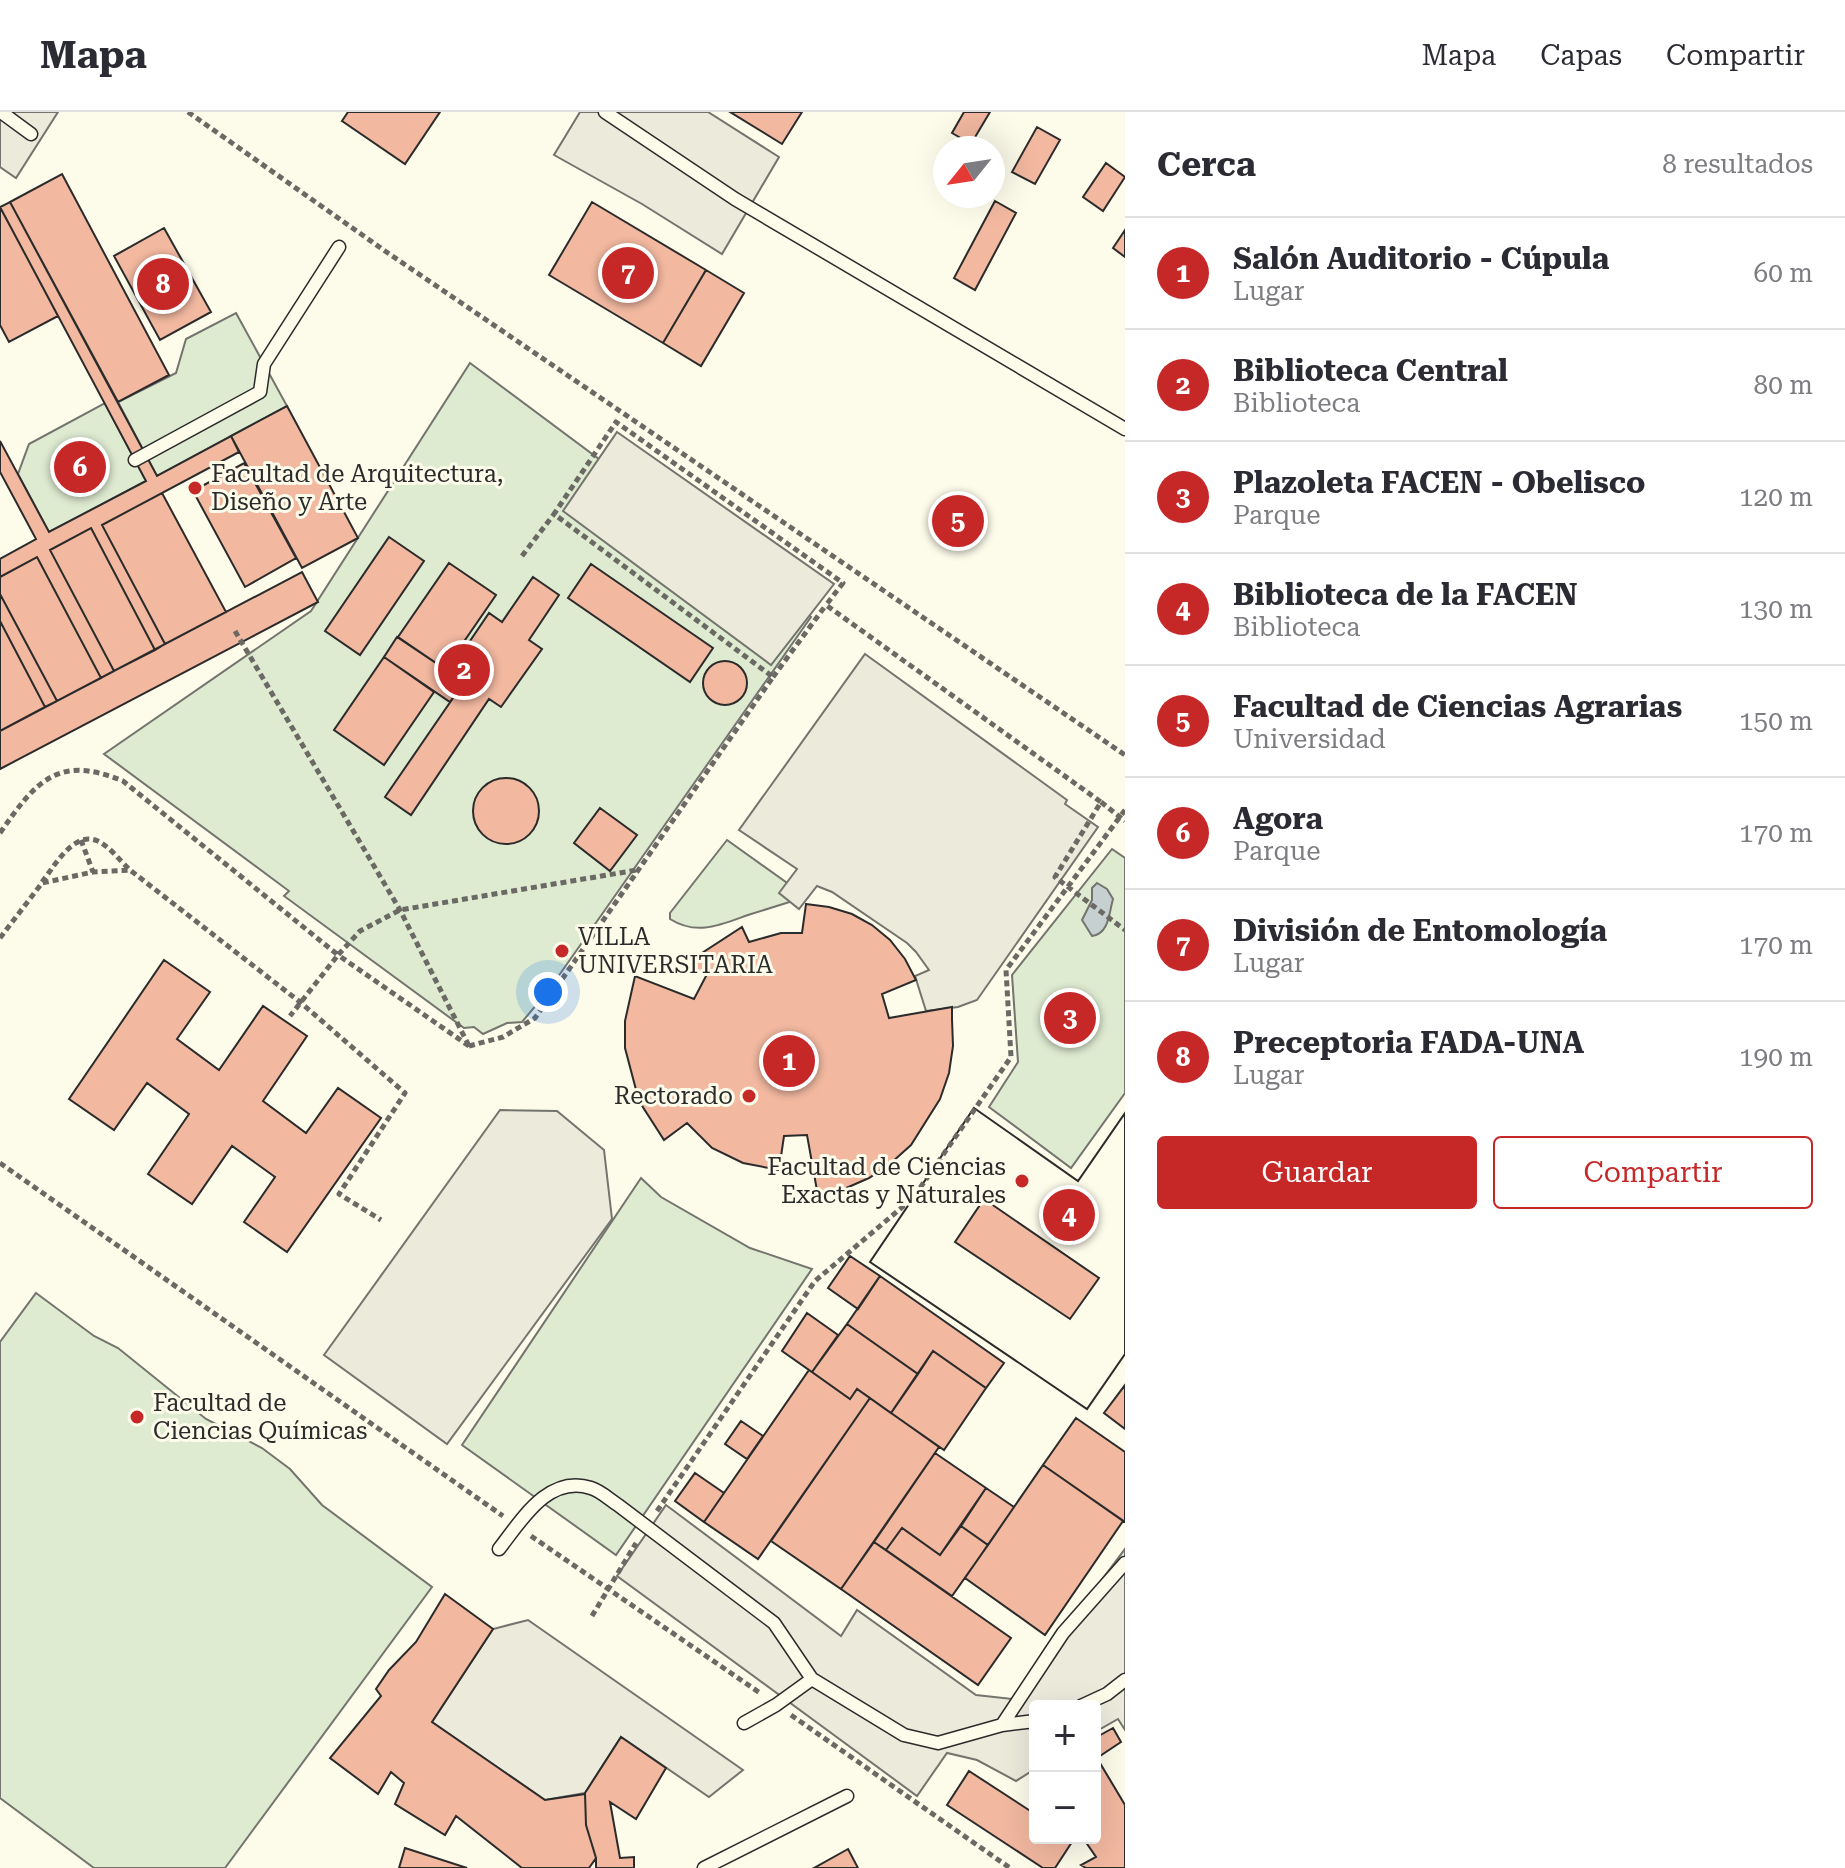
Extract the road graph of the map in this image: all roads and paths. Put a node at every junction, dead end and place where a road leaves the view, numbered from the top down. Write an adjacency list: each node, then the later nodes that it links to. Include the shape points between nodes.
1 (1, 112): 4 (lane)
2 (188, 112): 13 (path)
3 (605, 112): 6 (lane, via 735,199)
4 (31, 134)
5 (339, 247): 7 (lane, via 264,364 260,392)
6 (1125, 429)
7 (135, 460)
8 (554, 514): 9 (path); 10 (path, via 616,422 843,583); 12 (path)
9 (522, 556)
10 (826, 605): 12 (path); 14 (path)
11 (235, 631): 24 (path)
12 (773, 677): 20 (path)
13 (1125, 755)
14 (1101, 802): 16 (path); 23 (path, via 1055,877)
15 (1125, 810): 16 (path)
16 (1122, 818): 23 (path)
17 (0, 833): 27 (path, via 42,783 67,771 96,770 123,781)
18 (81, 840): 19 (path, via 94,839); 21 (path); 22 (path)
19 (130, 870): 21 (path); 28 (path)
20 (638, 870): 24 (path); 30 (path, via 535,1018 503,1037)
21 (93, 872): 22 (path)
22 (42, 883): 26 (path)
23 (1068, 887): 25 (path); 34 (path, via 1006,970 1011,1057 913,1198 815,1281)
24 (400, 910): 27 (path, via 360,931); 30 (path)
25 (1125, 930)
26 (0, 938)
27 (338, 955): 28 (path); 30 (path)
28 (300, 1002): 29 (path); 32 (path, via 405,1093 339,1194)
29 (290, 1016)
30 (469, 1046)
31 (0, 1163): 33 (path)
32 (381, 1220)
33 (517, 1526): 34 (lane, via 534,1504 561,1488 591,1488); 35 (lane); 41 (path)
34 (647, 1526): 37 (path); 38 (lane, via 774,1623)
35 (499, 1549)
36 (1125, 1563): 44 (lane, via 1063,1633)
37 (592, 1616)
38 (812, 1679): 41 (lane); 44 (lane, via 915,1738 938,1743)
39 (1125, 1680): 40 (lane)
40 (1094, 1700)
41 (776, 1705): 43 (lane); 47 (path)
42 (1029, 1722): 44 (lane)
43 (744, 1723)
44 (1002, 1725)
45 (847, 1796): 46 (lane)
46 (704, 1868)
47 (1010, 1868)

